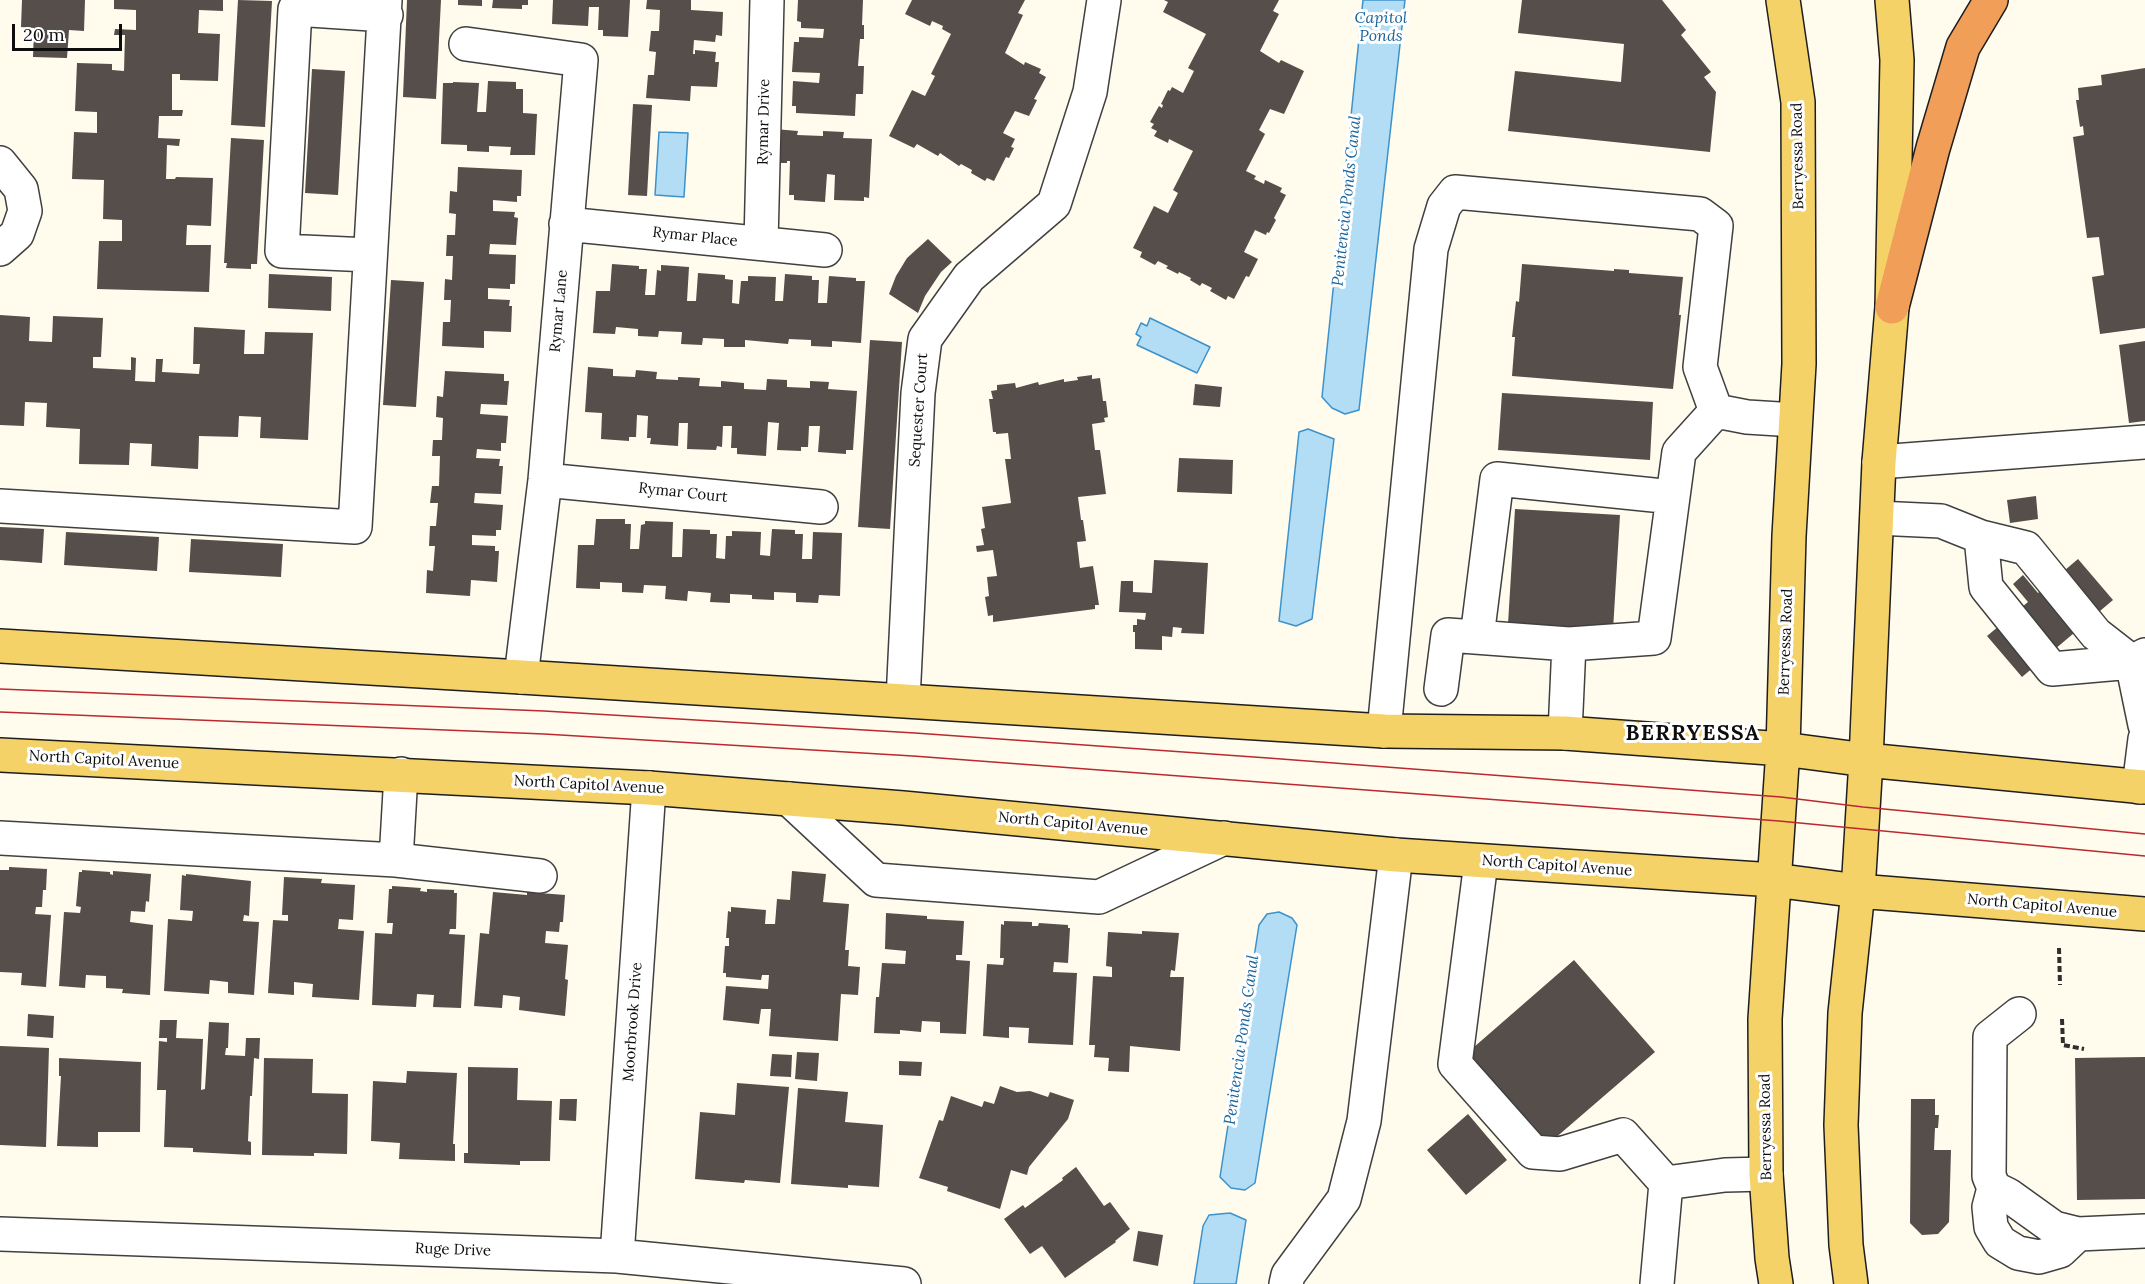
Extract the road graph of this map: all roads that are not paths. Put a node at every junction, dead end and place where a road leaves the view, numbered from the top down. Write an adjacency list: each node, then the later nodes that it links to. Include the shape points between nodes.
1 (767, 0): 10 (street, Rymar Drive)
2 (1104, 0): 31 (street, Sequester Court, via 1090,92 1054,204 969,277 925,339 918,393)
3 (1783, 0): 16 (main road, Berryessa Road, via 1798,102 1799,364)
4 (1892, 0): 14 (main road, via 1897,60)
5 (1991, 0): 14 (highway, via 1963,47)
6 (385, 7): 13 (street); 13 (street, via 295,9 282,251)
7 (466, 44): 9 (street, Rymar Lane, via 581,60)
8 (0, 163): 11 (street, via 21,189 25,211 17,234)
9 (566, 224): 10 (street, Rymar Place); 19 (street, Rymar Lane)
10 (761, 243): 12 (street, Rymar Place)
11 (0, 249)
12 (825, 250)
13 (369, 255): 21 (street, via 355,526)
14 (1892, 307): 18 (main road)
15 (1716, 411): 16 (street); 20 (street, via 1679,452); 33 (street, via 1700,368 1716,226 1700,214 1455,192 1444,206 1431,249)
16 (1795, 420): 36 (main road, Berryessa Road)
17 (2145, 442): 18 (street)
18 (1879, 462): 23 (main road)
19 (545, 480): 22 (street, Rymar Court); 29 (street, Rymar Lane)
20 (1673, 497): 25 (street, via 1497,479); 26 (street, via 1654,638)
21 (0, 506)
22 (822, 507)
23 (1876, 518): 24 (street, via 1941,520); 38 (main road)
24 (1981, 537): 28 (street, via 2026,548 2096,634); 28 (street, via 1986,587 2052,669)
25 (1477, 637): 26 (street); 30 (street, via 1448,635)
26 (1569, 644): 34 (street)
27 (0, 646): 29 (main road)
28 (2138, 658): 32 (street)
29 (521, 676): 31 (main road)
30 (1441, 689)
31 (903, 700): 33 (main road)
32 (2145, 725)
33 (1384, 731): 34 (main road)
34 (1565, 733): 36 (main road)
35 (2145, 739): 40 (street)
36 (1783, 749): 38 (main road); 49 (main road, Berryessa Road)
37 (0, 755): 39 (main road, North Capitol Avenue)
38 (1866, 760): 40 (main road); 50 (main road)
39 (401, 774): 41 (main road, North Capitol Avenue); 46 (street)
40 (2142, 787)
41 (649, 788): 42 (main road, North Capitol Avenue); 57 (street, Moorbrook Drive)
42 (789, 799): 44 (main road, North Capitol Avenue); 44 (street, via 876,880 1099,897)
43 (0, 838): 46 (street)
44 (1224, 838): 45 (main road, North Capitol Avenue)
45 (1396, 855): 47 (main road, North Capitol Avenue); 59 (street, via 1361,1132 1344,1199 1288,1275)
46 (396, 860): 48 (street)
47 (1480, 862): 49 (main road, North Capitol Avenue); 54 (street, via 1455,1064 1533,1152 1560,1154 1623,1135)
48 (540, 876)
49 (1774, 880): 50 (main road, North Capitol Avenue); 53 (main road, Berryessa Road, via 1765,1019)
50 (1858, 891): 51 (main road, North Capitol Avenue); 62 (main road, via 1845,1012 1841,1125)
51 (2145, 915)
52 (2019, 1014): 55 (street, via 1990,1037 1989,1176 1994,1188 2054,1227 2078,1234)
53 (1766, 1174): 54 (street); 61 (main road, Berryessa Road)
54 (1666, 1183): 60 (street)
55 (2145, 1231)
56 (0, 1234): 57 (street, Ruge Drive)
57 (617, 1256): 58 (street, Ruge Drive)
58 (904, 1284)
59 (1286, 1284)
60 (1657, 1284)
61 (1776, 1284)
62 (1851, 1284)

